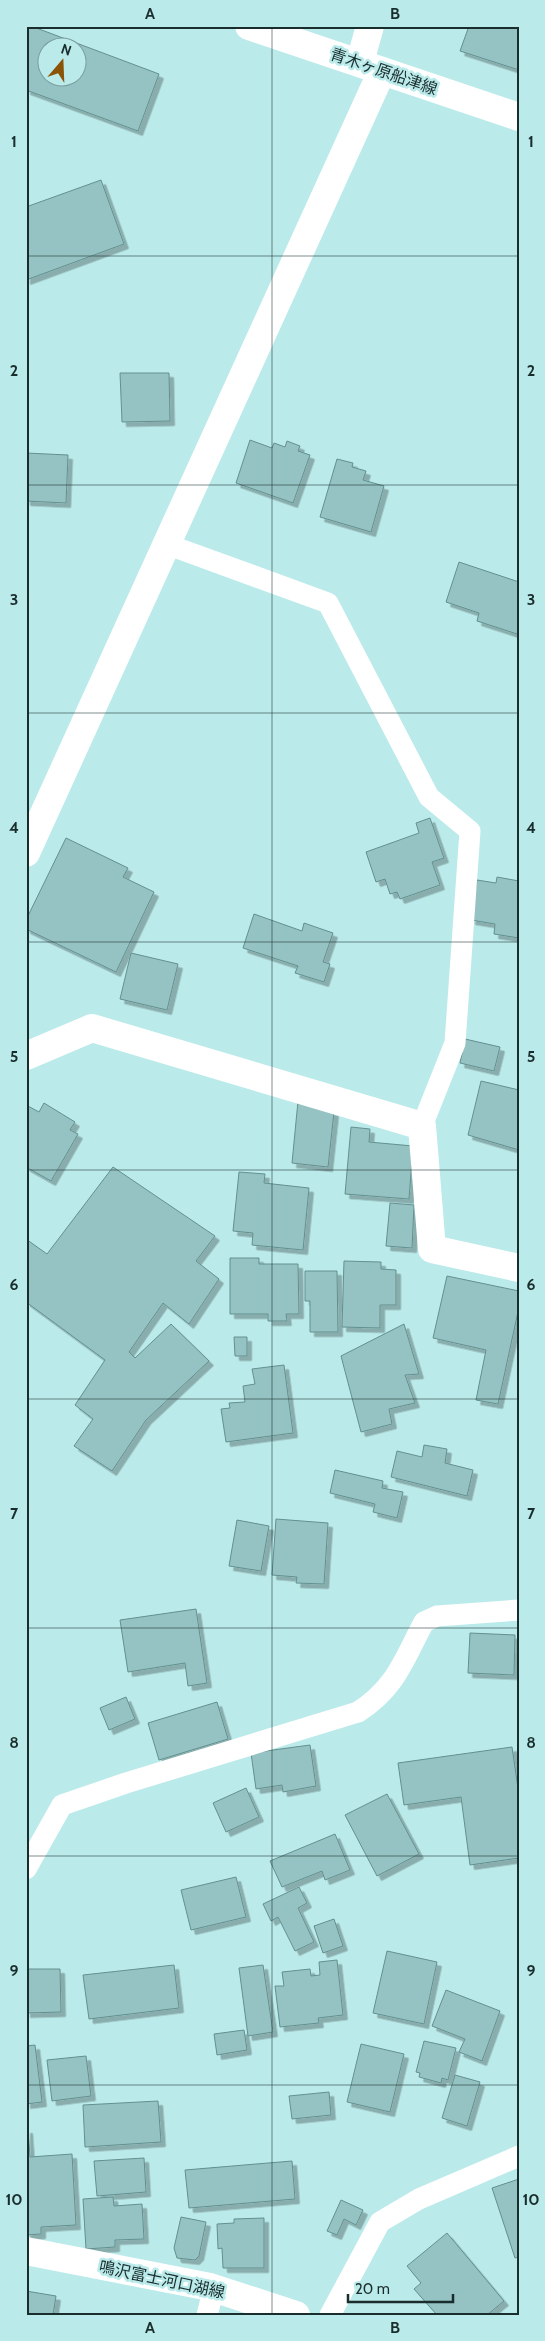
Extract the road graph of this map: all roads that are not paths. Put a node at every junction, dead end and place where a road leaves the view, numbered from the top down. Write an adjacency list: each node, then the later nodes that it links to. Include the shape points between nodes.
1 (249, 26): 3 (street, 青木ヶ原船津線)
2 (370, 26): 3 (street)
3 (371, 67): 4 (street, 青木ヶ原船津線); 5 (street)
4 (519, 117)
5 (166, 544): 6 (street); 8 (lane, via 328,603 429,797 470,831 455,1043)
6 (26, 853)
7 (26, 1056): 8 (street, via 92,1028)
8 (422, 1126): 9 (street, via 432,1249)
9 (519, 1268)
10 (519, 1610): 11 (lane, via 437,1616 424,1622 397,1676 372,1703 358,1712 62,1805)
11 (26, 1869)
12 (519, 2156): 17 (lane, via 419,2199 380,2222)
13 (26, 2251): 14 (street, 鳴沢富士河口湖線)
14 (214, 2288): 15 (lane); 16 (street, 鳴沢富士河口湖線)
15 (208, 2315)
16 (296, 2315)
17 (330, 2315)

